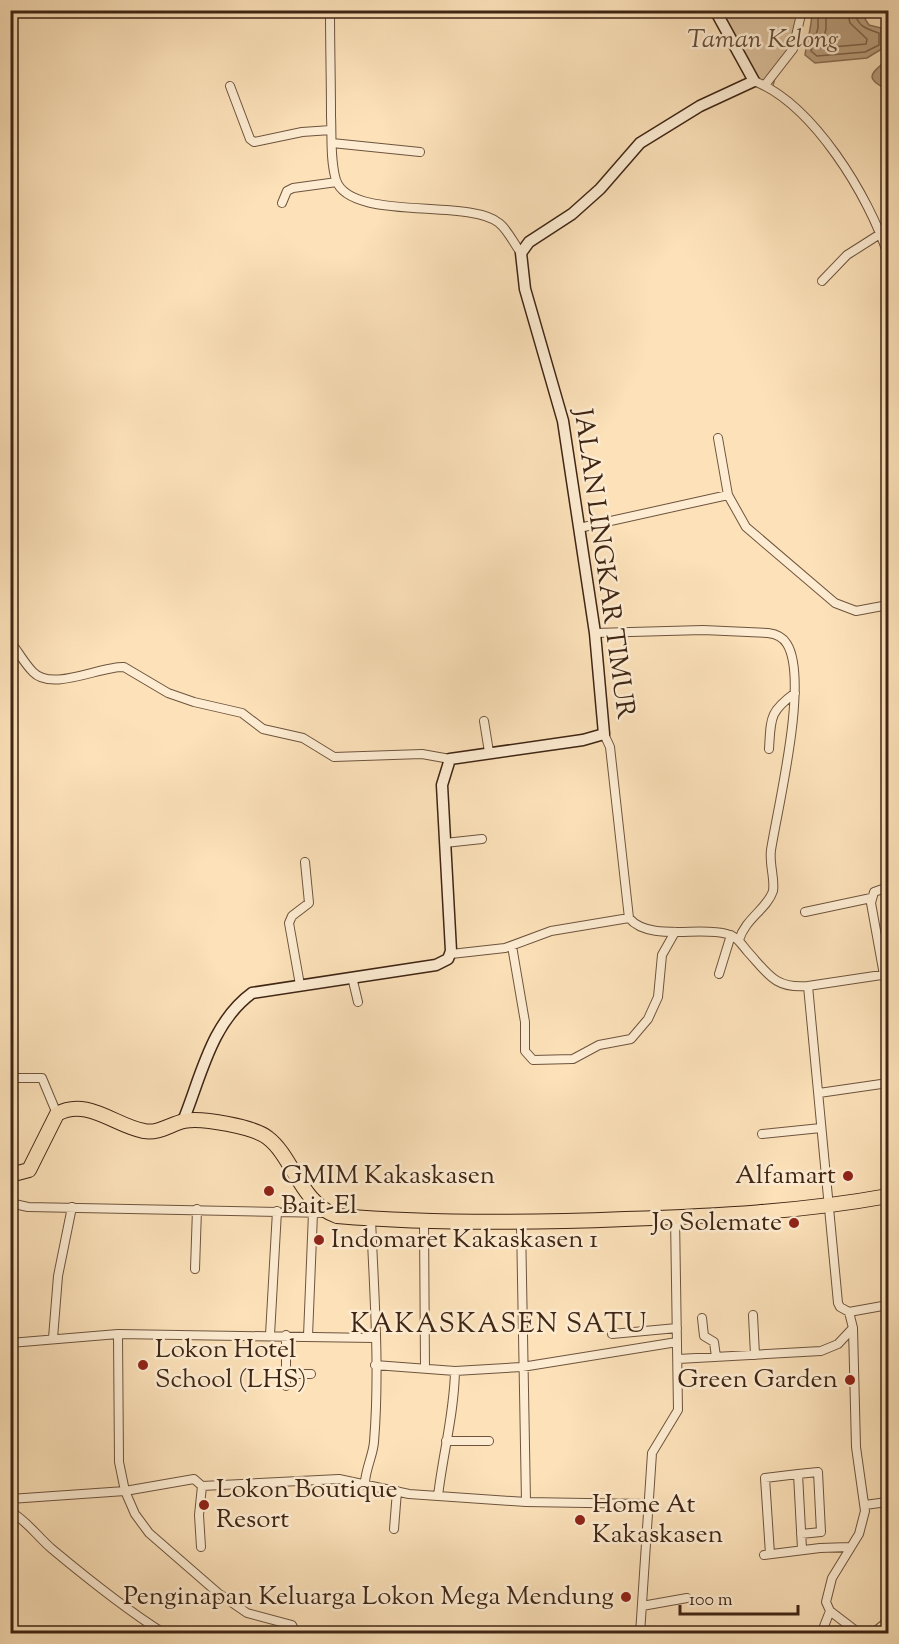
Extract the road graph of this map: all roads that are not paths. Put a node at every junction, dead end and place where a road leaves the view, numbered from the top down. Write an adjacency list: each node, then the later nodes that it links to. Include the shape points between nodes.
1 (330, 10): 6 (street)
2 (714, 10): 4 (main road)
3 (802, 10): 4 (street, via 793,49)
4 (759, 83): 11 (street, via 792,103 844,167 862,193); 12 (main road, via 700,106 640,143 600,189 572,214 529,242)
5 (230, 86): 6 (street, via 254,142)
6 (332, 130): 7 (street)
7 (332, 143): 8 (street); 9 (street)
8 (420, 152)
9 (337, 182): 10 (street, via 292,188); 12 (street, via 347,193 368,203 493,220)
10 (282, 203)
11 (880, 234): 13 (street); 14 (street, via 847,255)
12 (521, 253): 17 (main road, JALAN LINGKAR TIMUR, via 530,310 559,401)
13 (888, 255)
14 (822, 281)
15 (718, 438): 16 (street)
16 (728, 495): 17 (street); 18 (street, via 751,533 835,603 856,611)
17 (579, 528): 19 (main road, JALAN LINGKAR TIMUR)
18 (888, 605)
19 (595, 633): 21 (street, via 703,630 777,635 791,652); 23 (main road, JALAN LINGKAR TIMUR)
20 (10, 641): 26 (street, via 40,677 64,678 124,667 168,693 242,713 263,729 303,738 334,757 422,754)
21 (795, 693): 24 (street, via 771,716); 35 (street, via 771,849 772,895)
22 (484, 721): 25 (street)
23 (604, 734): 25 (main road, JALAN LINGKAR TIMUR); 33 (street, via 611,756)
24 (770, 749)
25 (489, 752): 26 (main road, JALAN LINGKAR TIMUR)
26 (450, 759): 28 (main road, via 442,785)
27 (482, 839): 28 (street)
28 (445, 843): 37 (main road)
29 (305, 862): 41 (street, via 309,903 289,923)
30 (888, 887): 31 (street, via 874,892)
31 (872, 898): 32 (street); 39 (street)
32 (806, 912)
33 (629, 918): 34 (street, via 653,931); 36 (street, via 551,931)
34 (675, 932): 35 (street, via 717,931); 36 (street, via 662,955 658,997 638,1033 626,1042 599,1045 565,1061 534,1060 525,1051 525,1022)
35 (735, 937): 38 (street); 42 (street, via 780,985)
36 (512, 946): 37 (street)
37 (451, 954): 40 (main road, via 436,965)
38 (719, 974)
39 (886, 974): 42 (street)
40 (352, 977): 41 (main road); 43 (street)
41 (300, 985): 48 (main road, via 252,993 229,1014 210,1050)
42 (808, 986): 46 (street)
43 (358, 1002)
44 (10, 1078): 47 (street, via 42,1078)
45 (888, 1083): 46 (street)
46 (819, 1093): 49 (street)
47 (57, 1114): 48 (highway, via 81,1108 146,1132); 51 (highway, via 28,1170)
48 (183, 1121): 58 (highway, via 203,1121 262,1134 274,1144)
49 (821, 1128): 50 (street); 55 (street)
50 (762, 1134)
51 (10, 1175)
52 (888, 1196): 55 (highway)
53 (10, 1203): 54 (street)
54 (72, 1207): 56 (street); 75 (street, via 58,1276)
55 (828, 1207): 59 (highway); 65 (street, via 838,1303)
56 (197, 1209): 57 (street); 63 (street)
57 (278, 1211): 58 (street); 72 (street)
58 (320, 1213): 60 (highway); 74 (street)
59 (675, 1217): 62 (highway); 68 (street)
60 (371, 1219): 61 (highway); 76 (street)
61 (424, 1222): 62 (highway); 84 (street)
62 (521, 1223): 83 (street)
63 (195, 1269)
64 (888, 1305): 65 (street)
65 (849, 1312): 69 (street)
66 (753, 1315): 79 (street)
67 (702, 1318): 80 (street, via 704,1336 714,1342)
68 (677, 1328): 71 (street); 78 (street)
69 (854, 1328): 79 (street, via 829,1349); 101 (street, via 857,1454)
70 (118, 1334): 72 (street); 75 (street); 94 (street, via 120,1462)
71 (612, 1334)
72 (270, 1335): 73 (street)
73 (286, 1335): 74 (street); 86 (street)
74 (308, 1336): 76 (street)
75 (53, 1338): 77 (street)
76 (374, 1338): 82 (street)
77 (10, 1342)
78 (678, 1342): 81 (street); 83 (street)
79 (755, 1355): 80 (street)
80 (716, 1357): 81 (street)
81 (678, 1359): 100 (street, via 678,1412 652,1453)
82 (375, 1365): 84 (street); 92 (street, via 374,1441)
83 (522, 1366): 85 (street); 98 (street)
84 (425, 1368): 85 (street)
85 (455, 1371): 89 (street, via 454,1408)
86 (286, 1374): 87 (street); 88 (street)
87 (311, 1374)
88 (286, 1386)
89 (446, 1441): 90 (street); 96 (street)
90 (489, 1442)
91 (798, 1474): 104 (street); 104 (street, via 818,1472 821,1532); 107 (street, via 765,1478 767,1554)
92 (365, 1482): 93 (street, via 330,1479); 95 (street)
93 (202, 1486): 94 (street, via 194,1479); 105 (street)
94 (125, 1491): 97 (street); 113 (street, via 149,1533 218,1593 248,1613 292,1625)
95 (397, 1491): 96 (street); 103 (street)
96 (438, 1496): 98 (street)
97 (10, 1499)
98 (526, 1502): 100 (street)
99 (887, 1502): 101 (street)
100 (648, 1504): 109 (street)
101 (865, 1505): 106 (street, via 862,1525)
102 (10, 1511): 112 (street, via 130,1612)
103 (394, 1529)
104 (801, 1534): 107 (street)
105 (201, 1547)
106 (849, 1547): 107 (street); 110 (street, via 828,1589 826,1602)
107 (802, 1549)
108 (687, 1598): 109 (street)
109 (642, 1605): 114 (street)
110 (830, 1611): 115 (street); 116 (street)
111 (888, 1621): 117 (street)
112 (165, 1634)
113 (296, 1634)
114 (640, 1634)
115 (821, 1634)
116 (860, 1634)
117 (872, 1634)

